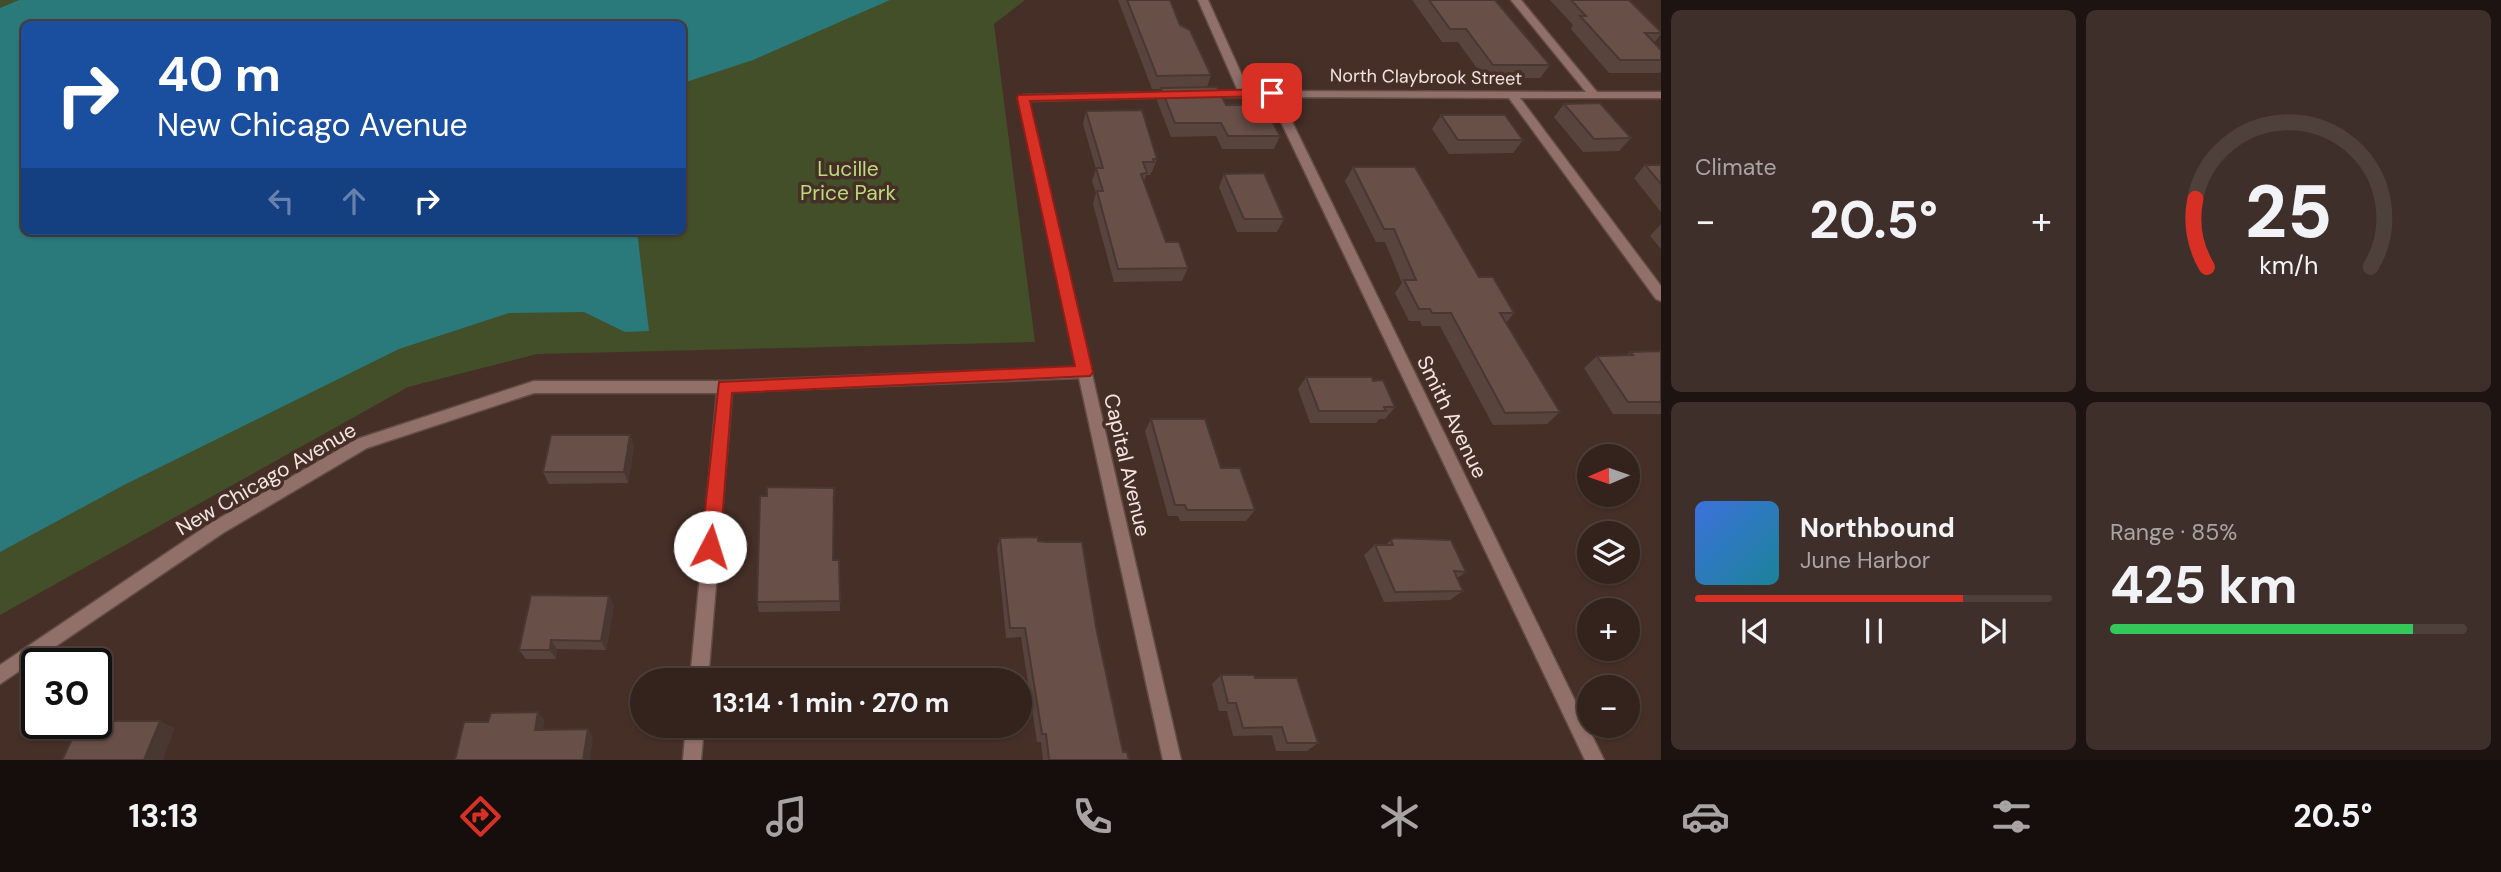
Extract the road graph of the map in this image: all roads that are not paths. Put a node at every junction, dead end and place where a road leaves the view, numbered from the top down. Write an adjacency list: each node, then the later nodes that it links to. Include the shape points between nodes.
1 (1203, 0): 4 (street)
2 (1516, 0): 5 (street)
3 (1272, 93): 4 (street, North Claybrook Street); 7 (street, North Claybrook Street); 17 (street, Smith Avenue)
4 (1245, 94): 8 (street, North Claybrook Street)
5 (1594, 95): 6 (street, North Claybrook Street); 7 (street, North Claybrook Street)
6 (1661, 95)
7 (1513, 96): 9 (street)
8 (1023, 98): 10 (street, Capital Avenue)
9 (1661, 296)
10 (1085, 372): 11 (street, New Chicago Avenue); 16 (street, Capital Avenue)
11 (725, 387): 12 (street); 13 (street, New Chicago Avenue, via 534,387 362,443 217,528)
12 (700, 668)
13 (0, 674)
14 (694, 738): 15 (street)
15 (692, 760)
16 (1172, 760)
17 (1595, 760)

